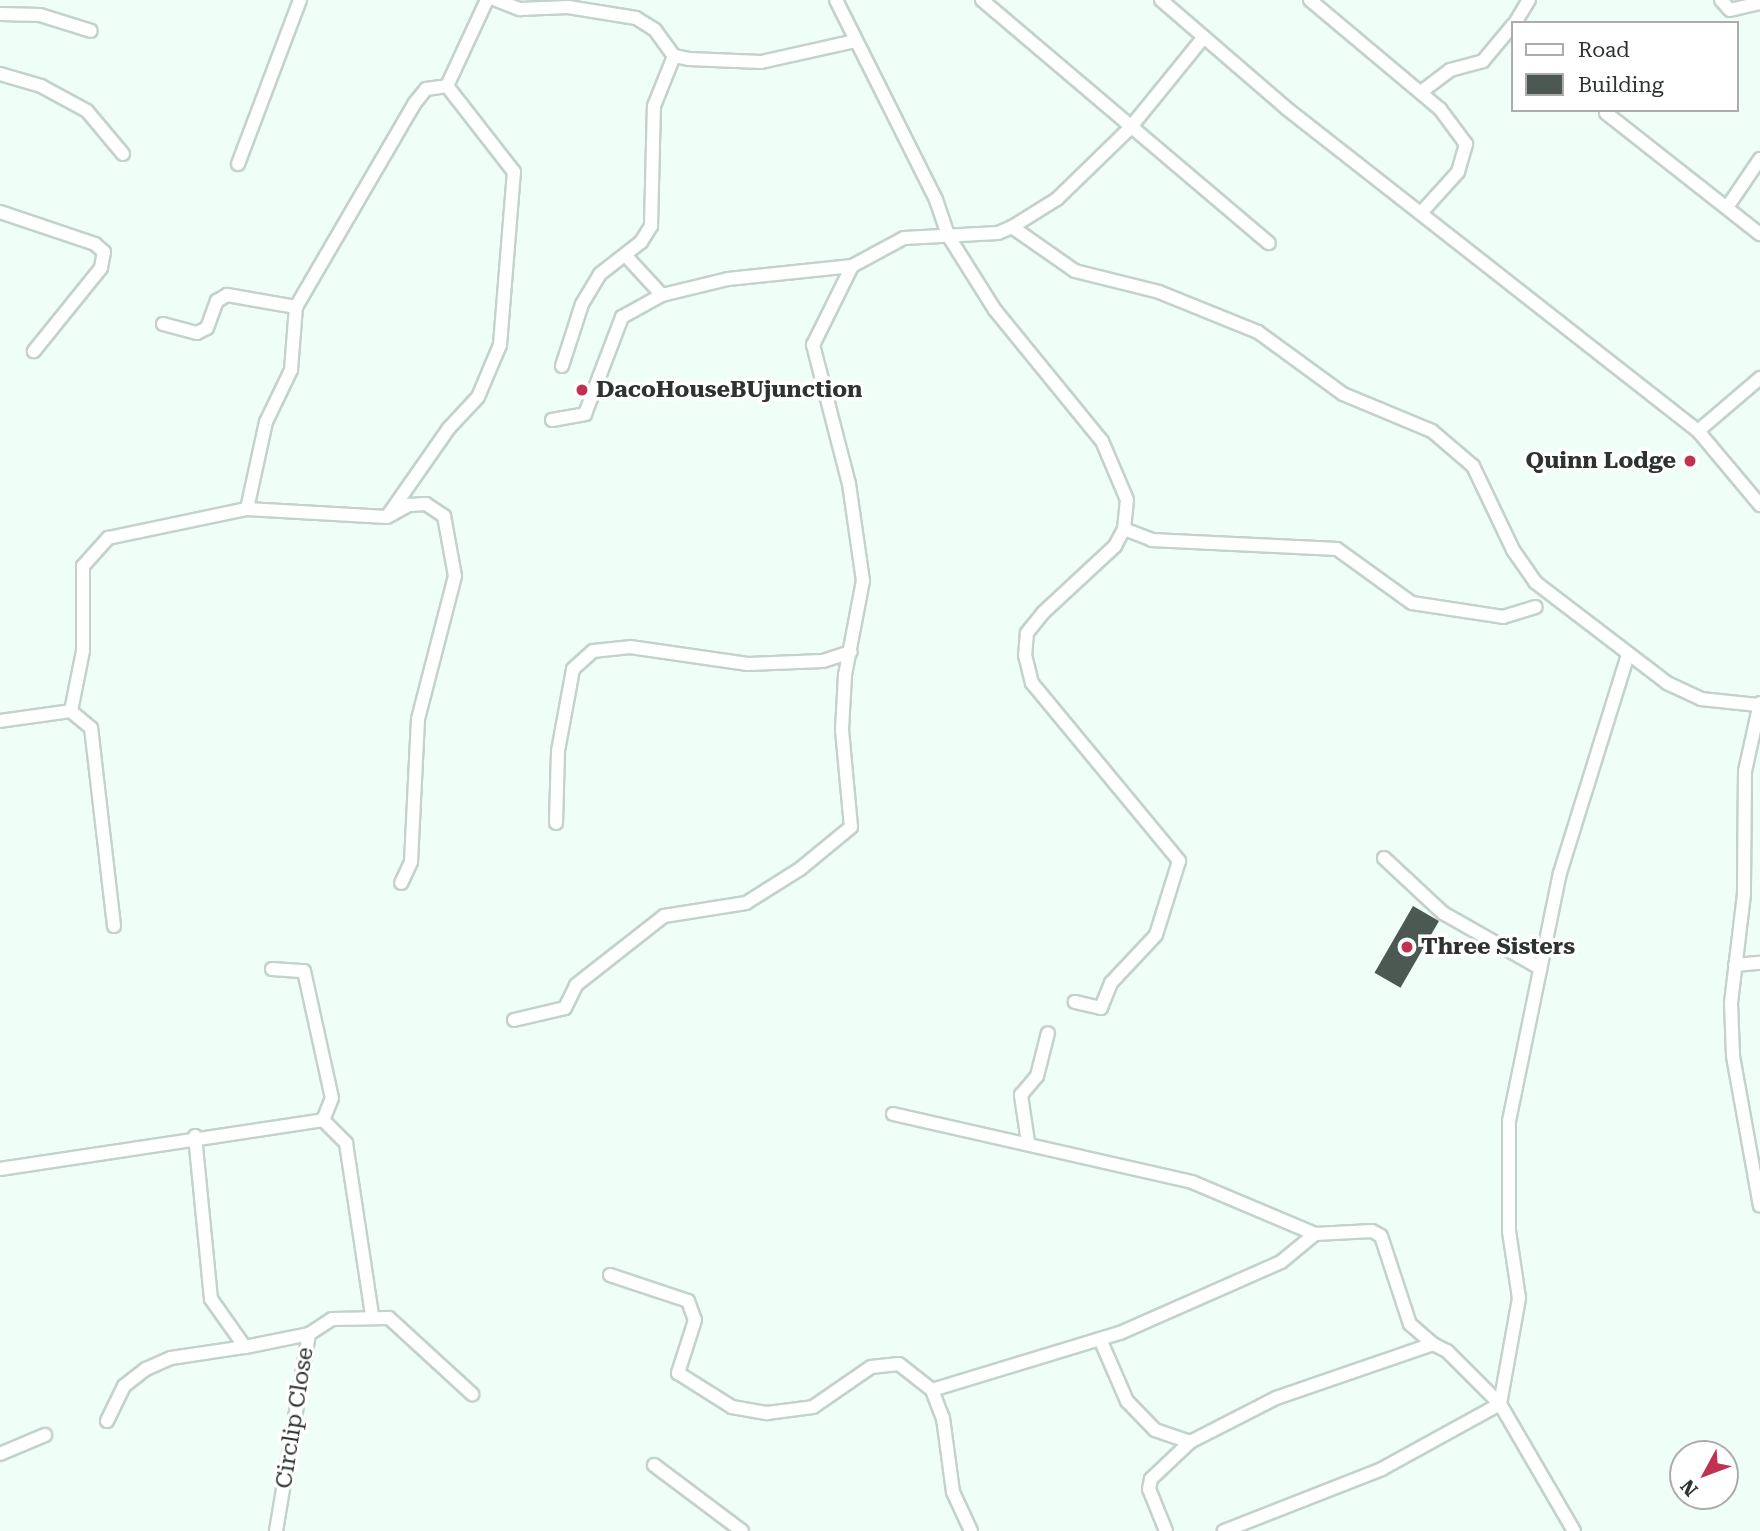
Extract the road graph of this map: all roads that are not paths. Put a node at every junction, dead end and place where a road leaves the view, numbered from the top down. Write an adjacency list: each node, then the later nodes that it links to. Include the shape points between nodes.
1 (300, 0): 25 (street)
2 (486, 0): 19 (street)
3 (496, 0): 17 (street, via 520,9 568,7 636,18 654,30)
4 (836, 0): 16 (street)
5 (982, 0): 22 (street)
6 (1161, 0): 15 (street)
7 (1310, 0): 20 (street)
8 (1529, 0): 12 (street)
9 (1721, 0): 10 (street, via 1730,10)
10 (1760, 3)
11 (0, 14): 14 (street, via 40,15)
12 (1516, 21)
13 (1512, 26): 20 (street, via 1483,61 1450,70)
14 (90, 31)
15 (1204, 37): 22 (street); 28 (street)
16 (855, 41): 17 (street, via 761,62); 31 (street, via 936,200)
17 (674, 57): 33 (street, via 654,106 651,226)
18 (0, 74): 23 (street, via 41,86 88,111)
19 (447, 86): 36 (street, via 426,89 414,104); 45 (street, via 514,172 500,345 478,397 449,428)
20 (1421, 92): 28 (street, via 1466,144 1458,172)
21 (1606, 113): 26 (street)
22 (1130, 128): 29 (street, via 1057,199); 32 (street)
23 (123, 155)
24 (1760, 159): 26 (street)
25 (238, 164)
26 (1728, 206): 30 (street)
27 (0, 212): 38 (street, via 95,244 104,252 101,268)
28 (1421, 214): 42 (street)
29 (1012, 227): 31 (street); 49 (street, via 1075,271 1159,292 1258,332 1343,394 1432,431 1473,466 1513,550 1535,582)
30 (1760, 234)
31 (948, 237): 34 (street, via 904,238); 46 (street, via 995,310 1102,441 1127,500)
32 (1269, 243)
33 (626, 256): 35 (street); 39 (street, via 600,274 582,304)
34 (852, 266): 35 (street, via 728,279); 48 (street, via 813,345 849,484 863,581)
35 (662, 295): 41 (street, via 622,317 585,414)
36 (296, 307): 37 (street, via 227,295 217,302 207,328 197,333); 44 (street, via 290,370 266,422)
37 (163, 324)
38 (34, 351)
39 (562, 366)
40 (1760, 378): 42 (street)
41 (552, 420)
42 (1698, 431): 43 (street)
43 (1760, 505)
44 (247, 509): 45 (street); 51 (street, via 108,538 95,549 83,566 83,651)
45 (387, 517): 55 (street, via 409,505 426,504 444,516 455,576 418,719 411,862)
46 (1124, 529): 47 (street, via 1152,540 1337,549 1412,603 1503,617); 61 (street, via 1115,546 1027,633 1025,655 1032,683 1179,861 1156,935 1111,984 1101,1008)
47 (1535, 607)
48 (851, 652): 53 (street, via 822,661 748,664 630,648 593,651 573,669 558,751); 62 (street, via 842,730 851,827 800,869 746,903 664,916 576,985 565,1007)
49 (1628, 655): 50 (street, via 1700,699); 59 (street, via 1560,873)
50 (1759, 704): 58 (street, via 1745,771 1744,894)
51 (71, 711): 52 (street); 56 (street, via 91,728)
52 (0, 721)
53 (556, 823)
54 (1384, 858): 59 (street, via 1443,913)
55 (401, 883)
56 (114, 926)
57 (1760, 963): 58 (street)
58 (1735, 965): 69 (street, via 1733,1056)
59 (1540, 968): 79 (street, via 1509,1121 1509,1231 1519,1298)
60 (272, 969): 65 (street, via 304,971 332,1098)
61 (1075, 1002)
62 (514, 1020)
63 (1048, 1033): 67 (street, via 1037,1076 1021,1095)
64 (893, 1114): 67 (street)
65 (323, 1119): 66 (street); 72 (street, via 346,1143)
66 (195, 1136): 68 (street); 76 (street, via 211,1299)
67 (1028, 1142): 70 (street, via 1192,1182)
68 (0, 1169)
69 (1760, 1206)
70 (1315, 1234): 74 (street, via 1281,1262); 75 (street, via 1372,1231 1381,1236 1410,1324)
71 (610, 1275): 77 (street, via 688,1301 695,1320 678,1373 732,1407 767,1413 813,1407 871,1367 899,1364)
72 (372, 1315): 73 (street, Circlip Close, via 332,1319); 78 (street, via 397,1324)
73 (309, 1334): 76 (street); 85 (street, Circlip Close)
74 (1100, 1339): 77 (street); 82 (street, via 1127,1401 1155,1430)
75 (1433, 1344): 79 (street, via 1447,1350); 82 (street, via 1276,1398)
76 (245, 1347): 80 (street, via 171,1357 146,1369 124,1386)
77 (932, 1390): 87 (street, via 943,1418 953,1492)
78 (472, 1394)
79 (1500, 1404): 89 (street, via 1381,1469); 90 (street)
80 (107, 1421)
81 (45, 1436): 83 (street)
82 (1190, 1442): 88 (street, via 1149,1483)
83 (0, 1454)
84 (654, 1465): 86 (street)
85 (276, 1531)
86 (742, 1531)
87 (971, 1531)
88 (1166, 1531)
89 (1224, 1531)
90 (1574, 1531)

